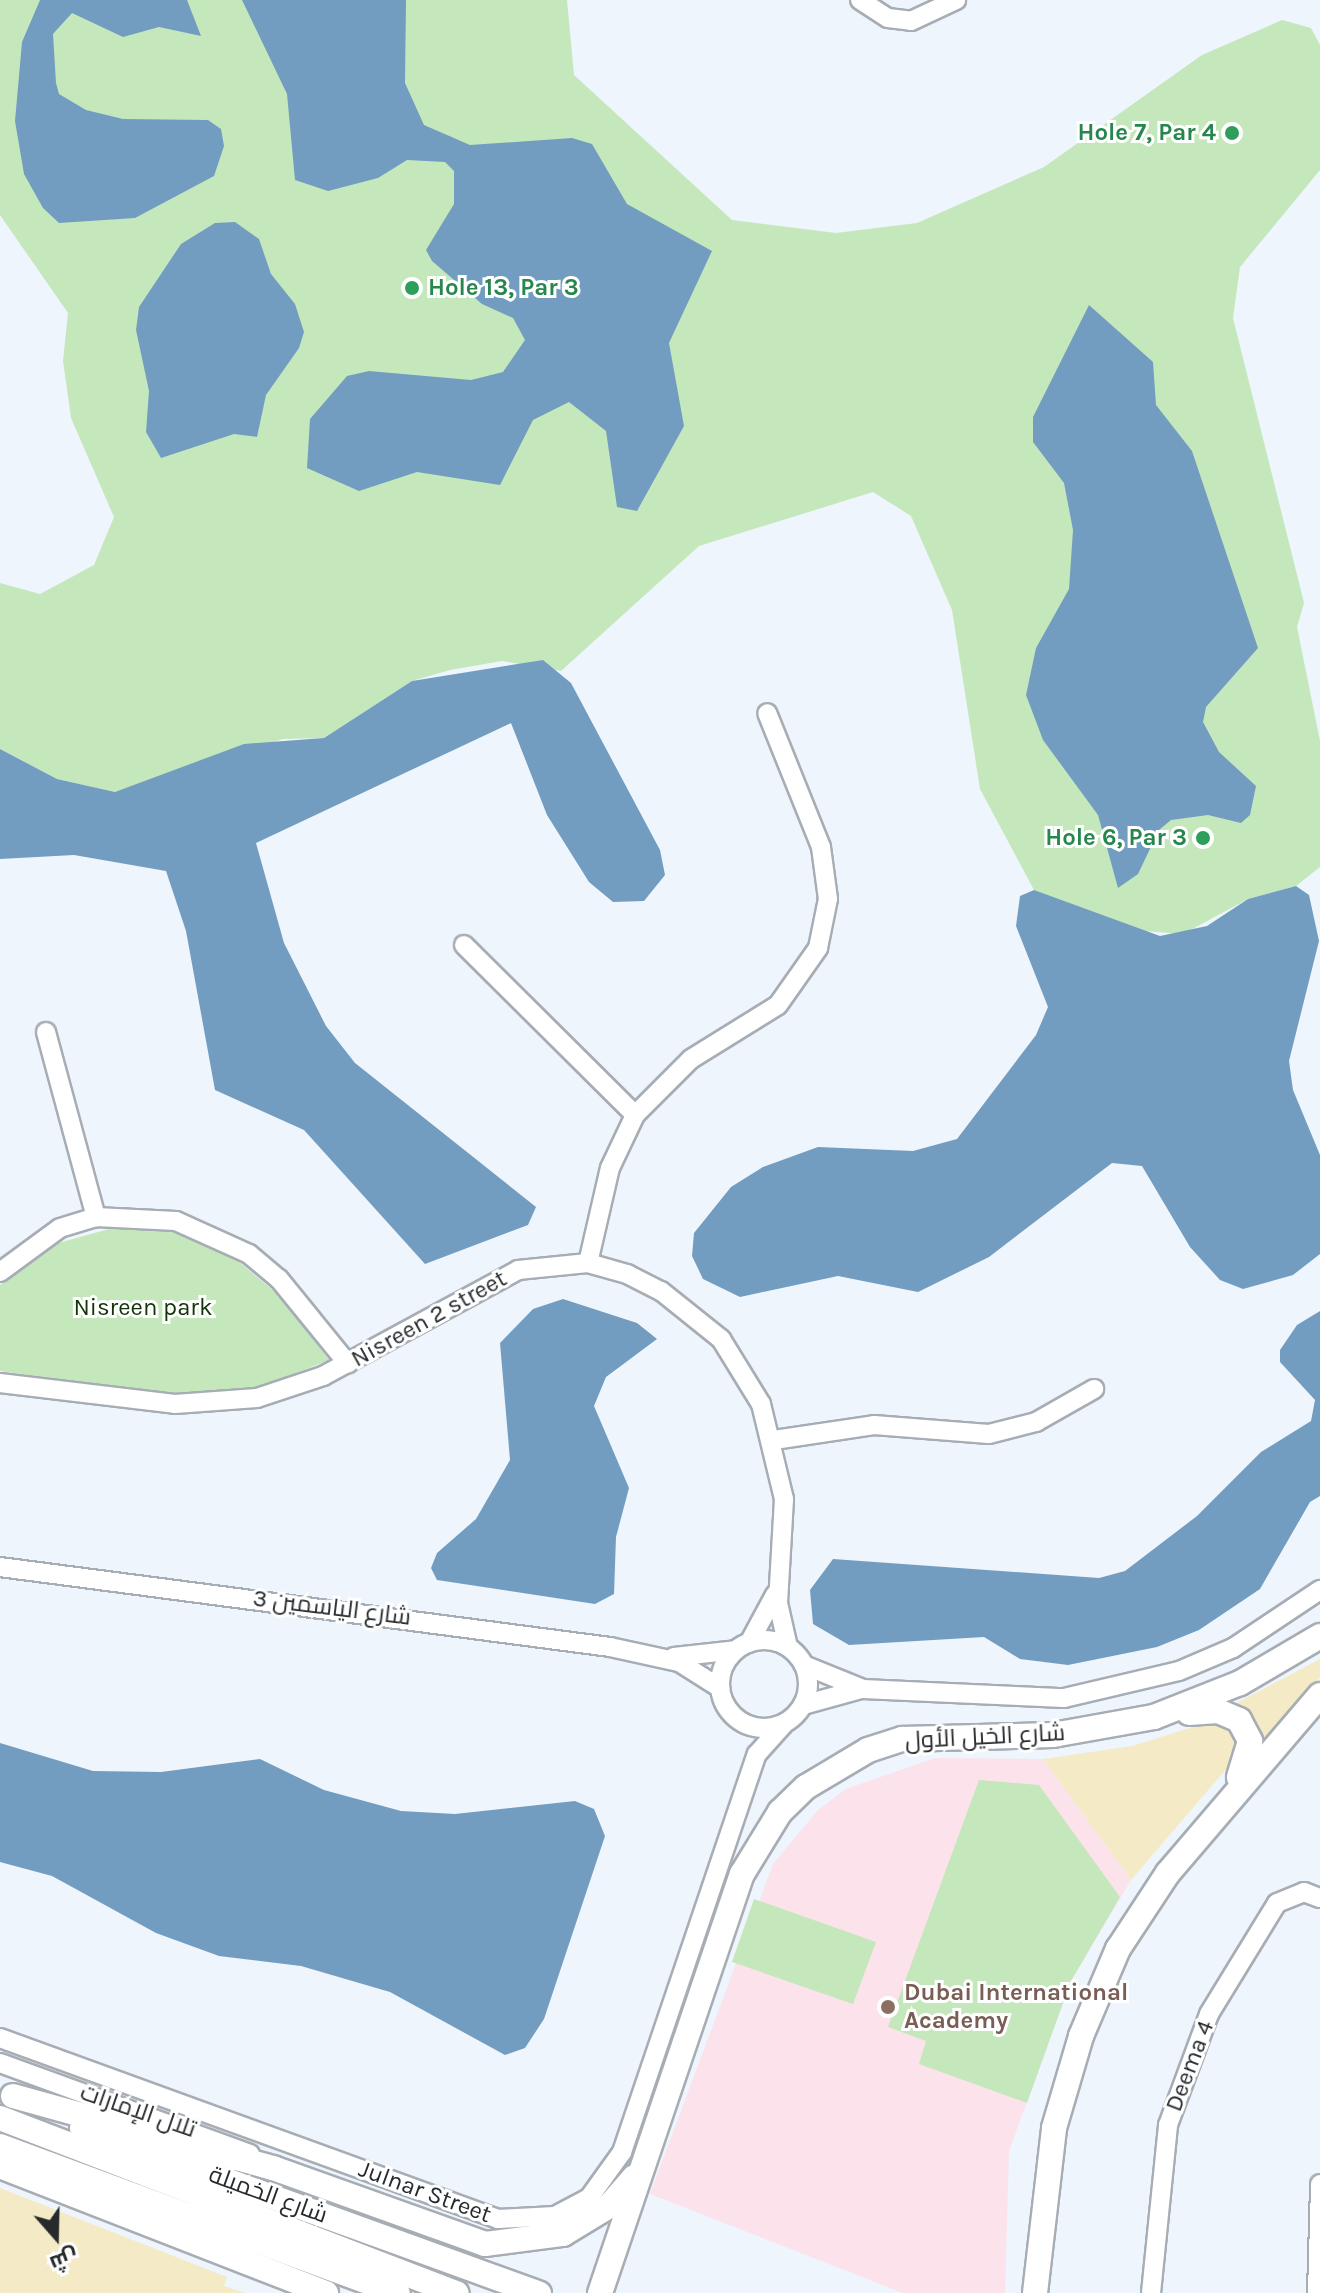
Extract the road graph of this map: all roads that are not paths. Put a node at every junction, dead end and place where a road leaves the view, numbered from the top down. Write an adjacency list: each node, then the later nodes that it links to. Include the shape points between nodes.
1 (860, 0): 2 (street, via 888,18 911,21)
2 (956, 0)
3 (767, 713): 6 (street, via 821,847 828,899 818,948 778,1005 691,1059)
4 (464, 945): 6 (street)
5 (46, 1032): 7 (street)
6 (635, 1115): 8 (street, via 610,1168)
7 (96, 1217): 9 (street, via 60,1228); 10 (street, via 176,1221 249,1254 279,1279)
8 (588, 1263): 10 (street, Nisreen 2 street, via 518,1270 485,1282); 13 (street, Nisreen 2 street, via 661,1291 703,1321 744,1370)
9 (0, 1272)
10 (348, 1364): 11 (street, Nisreen 2 street, via 297,1387 217,1404 136,1402)
11 (0, 1383)
12 (1094, 1389): 13 (street, via 1036,1422 989,1434 874,1425)
13 (774, 1440): 15 (street, Nisreen 2 street, via 785,1529)
14 (0, 1567): 20 (street, شارع الياسمين 3, via 461,1623)
15 (778, 1589): 18 (street, Nisreen 2 street); 19 (street, Nisreen 2 street)
16 (1320, 1590): 23 (street, via 1233,1648 1122,1688 1006,1701)
17 (1320, 1636): 26 (main road, شارع الخيل الأول, via 1240,1683)
18 (743, 1646): 19 (street); 20 (street, شارع الياسمين 3); 22 (street)
19 (788, 1647): 21 (street)
20 (663, 1656): 22 (street, شارع الياسمين 3)
21 (804, 1665): 23 (street); 25 (street)
22 (720, 1688): 27 (street, via 742,1723)
23 (863, 1689): 25 (street)
24 (1320, 1695): 28 (main road)
25 (803, 1705): 27 (street)
26 (1154, 1717): 28 (main road, via 1218,1711 1247,1730 1250,1753); 35 (main road, شارع الخيل الأول, via 1053,1735 902,1739 868,1750 806,1787 780,1812 742,1874)
27 (784, 1724): 30 (street, Julnar Street, via 757,1754 622,2152 589,2198 555,2216 498,2219)
28 (1222, 1807): 44 (main road, via 1142,1907 1081,2036 1053,2134)
29 (1320, 1898): 45 (street, Deema 4, via 1304,1892 1277,1903 1209,2014 1168,2125)
30 (0, 2038)
31 (0, 2063): 37 (street, تلال الإمارات, via 213,2137)
32 (6, 2094): 37 (main road); 42 (main road, شارع الخميلة)
33 (0, 2118): 41 (main road, شارع الخميلة)
34 (0, 2146): 40 (main road, شارع الخميلة)
35 (648, 2154): 37 (main road, via 617,2199 583,2224 542,2241 498,2245 447,2235); 43 (main road, شارع الخيل الأول)
36 (0, 2166): 39 (main road)
37 (273, 2168)
38 (1320, 2184): 46 (street)
39 (326, 2293)
40 (398, 2293)
41 (457, 2293)
42 (539, 2293)
43 (600, 2293)
44 (1035, 2293)
45 (1151, 2293)
46 (1317, 2293)

